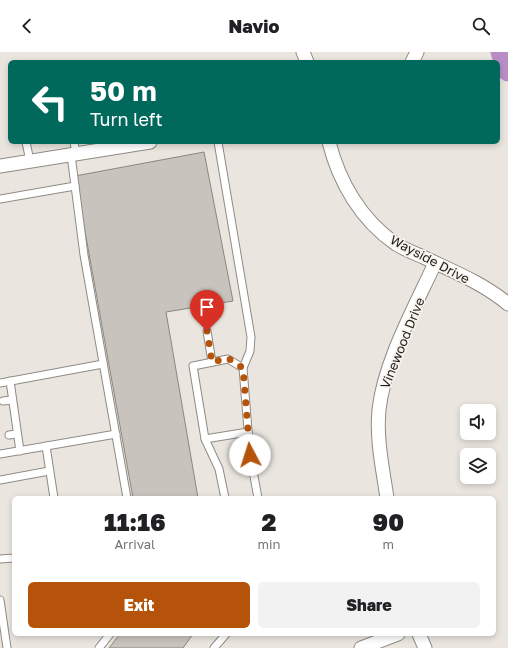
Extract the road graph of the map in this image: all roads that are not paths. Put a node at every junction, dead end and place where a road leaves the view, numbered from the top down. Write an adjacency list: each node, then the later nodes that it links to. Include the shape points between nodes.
1 (26, 144): 6 (lane)
2 (131, 144): 5 (street)
3 (218, 144): 15 (lane, via 251,337 250,351)
4 (330, 144): 10 (street, Wayside Drive, via 340,176 354,202 371,223 396,244)
5 (73, 150): 6 (street); 8 (lane)
6 (30, 161): 7 (street)
7 (0, 166)
8 (75, 186): 9 (lane); 14 (lane)
9 (0, 199)
10 (435, 263): 11 (street, Wayside Drive, via 495,293); 34 (street, Vinewood Drive, via 400,340 383,385 379,411 379,439)
11 (508, 304)
12 (207, 331): 13 (lane)
13 (212, 362): 15 (lane, via 228,358); 24 (lane, via 193,366)
14 (103, 364): 16 (lane); 22 (lane)
15 (243, 368): 20 (lane)
16 (10, 381): 17 (lane); 18 (lane)
17 (0, 383)
18 (12, 400): 19 (lane); 21 (lane)
19 (3, 401)
20 (248, 432): 24 (lane); 33 (lane)
21 (17, 434): 23 (lane); 26 (lane)
22 (116, 434): 25 (lane); 31 (lane)
23 (9, 435)
24 (205, 439): 32 (lane, via 220,469)
25 (46, 446): 26 (lane); 28 (lane)
26 (20, 451): 27 (lane)
27 (0, 454)
28 (49, 472): 29 (lane); 30 (lane)
29 (0, 480)
30 (54, 496)
31 (127, 496)
32 (225, 496)
33 (258, 496)
34 (387, 496)
35 (12, 558): 36 (lane)
36 (0, 559)
37 (0, 600): 42 (lane)
38 (108, 636): 43 (lane)
39 (224, 636): 44 (lane)
40 (393, 636): 45 (street)
41 (420, 636): 46 (street)
42 (7, 648)
43 (99, 648)
44 (214, 648)
45 (361, 648)
46 (425, 648)

